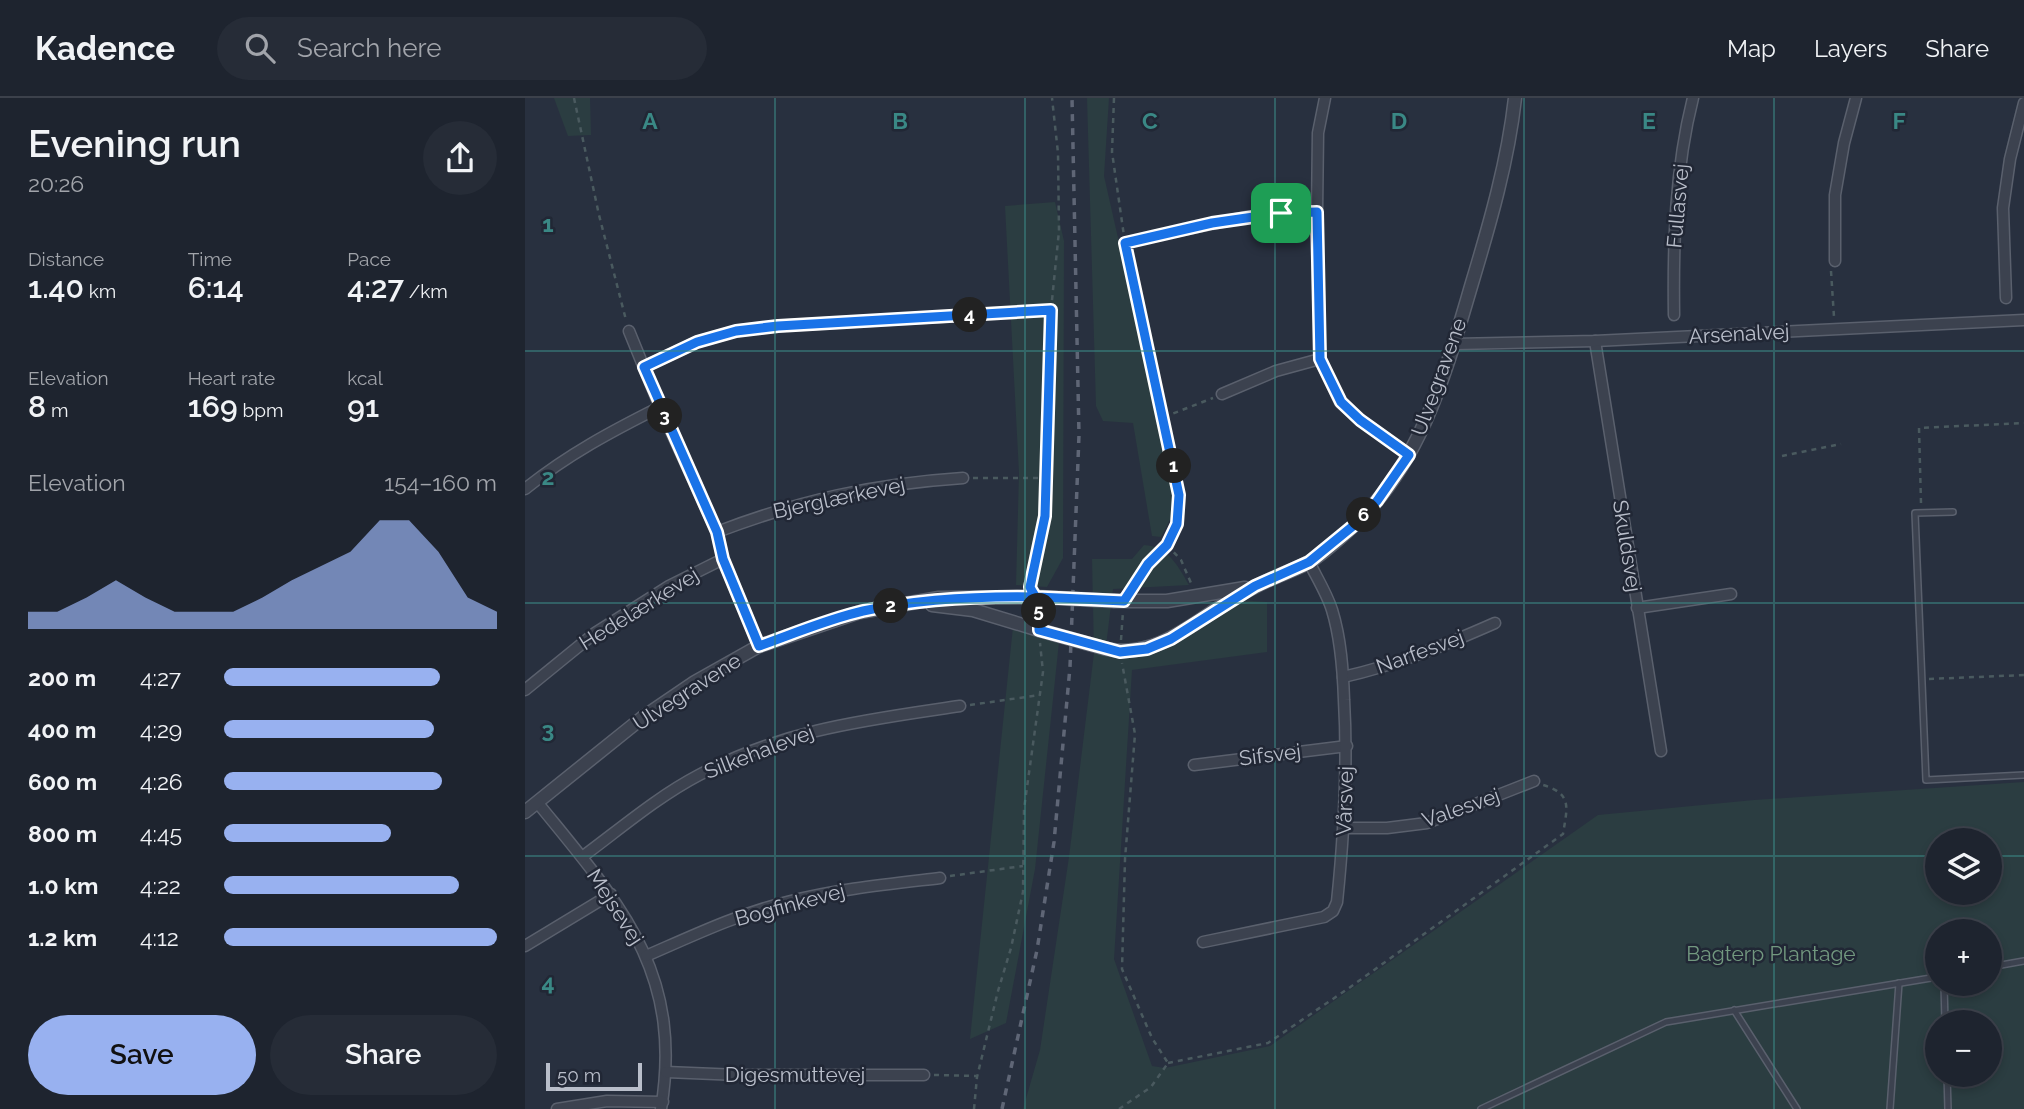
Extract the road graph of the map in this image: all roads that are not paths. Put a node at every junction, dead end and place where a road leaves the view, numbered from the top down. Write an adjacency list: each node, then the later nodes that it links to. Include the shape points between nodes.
1 (1325, 98): 6 (street, via 1318,133)
2 (1515, 98): 15 (street, Ulvegravene, via 1492,215)
3 (1693, 98): 10 (street, Fullasvej, via 1678,189)
4 (1856, 98): 8 (street, via 1835,195)
5 (2024, 103): 9 (street, via 2003,208)
6 (1317, 212): 7 (street, via 1246,217); 16 (street)
7 (1178, 231)
8 (1835, 261)
9 (2006, 298)
10 (1674, 315)
11 (955, 316): 17 (street, via 736,331 697,342)
12 (2024, 320): 14 (street, Arsenalvej)
13 (629, 331): 17 (street)
14 (1595, 341): 15 (street, Arsenalvej); 30 (street, Skuldsvej)
15 (1454, 344): 20 (street, Ulvegravene, via 1427,422)
16 (1320, 359): 18 (street); 20 (street, via 1341,402)
17 (644, 367): 19 (street)
18 (1222, 394)
19 (660, 407): 22 (street, via 565,459); 24 (street)
20 (1409, 455): 26 (street, Ulvegravene, via 1377,501)
21 (963, 478): 24 (street, Bjerglærkevej, via 819,498)
22 (525, 489)
23 (1953, 512): 39 (lane, via 1915,513 1926,780)
24 (717, 532): 25 (street)
25 (723, 559): 32 (street); 34 (street, Hedelærkevej, via 667,587 595,633)
26 (1309, 562): 27 (street, Ulvegravene); 33 (street, Vårsvej, via 1332,609)
27 (1255, 586): 29 (street, Ulvegravene, bridge, via 1167,601 967,597); 29 (street, Ulvegravene, bridge, via 1171,639 1147,649 1120,652 973,610)
28 (1731, 594): 30 (street)
29 (911, 603): 32 (street, Ulvegravene, via 860,612)
30 (1637, 608): 37 (street, Skuldsvej)
31 (1496, 623): 33 (street, Narfesvej, via 1408,659)
32 (759, 646): 41 (street, Ulvegravene, via 642,718)
33 (1343, 677): 36 (street, Vårsvej)
34 (525, 690)
35 (960, 706): 44 (street, Silkehalevej, via 841,723 753,750 660,799)
36 (1347, 746): 38 (street, Sifsvej); 43 (street, Vårsvej)
37 (1661, 751)
38 (1194, 765)
39 (2024, 775)
40 (1534, 782): 43 (street, Valesvej, via 1427,823)
41 (537, 802): 42 (street, Ulvegravene); 44 (street, Mejsevej)
42 (525, 812)
43 (1345, 828): 47 (street, Vårsvej, via 1338,902 1333,911 1324,917)
44 (582, 857): 46 (street, Mejsevej)
45 (940, 878): 49 (street, Bogfinkevej, via 786,902 729,920)
46 (611, 894): 48 (street); 49 (street, Mejsevej)
47 (1203, 942)
48 (525, 946)
49 (646, 956): 55 (street, Mejsevej, via 661,1007)
50 (2024, 961): 51 (lane)
51 (2002, 965)
52 (1925, 978): 53 (lane)
53 (1899, 983): 54 (lane); 62 (lane)
54 (1734, 1010): 60 (lane, via 1666,1022); 61 (lane)
55 (666, 1072): 56 (street, Digesmuttevej); 58 (street, Mejsevej)
56 (923, 1075)
57 (1947, 1087): 63 (lane)
58 (662, 1105): 59 (street, via 607,1101)
59 (557, 1109)
60 (1481, 1109)
61 (1797, 1109)
62 (1890, 1109)
63 (1948, 1109)

